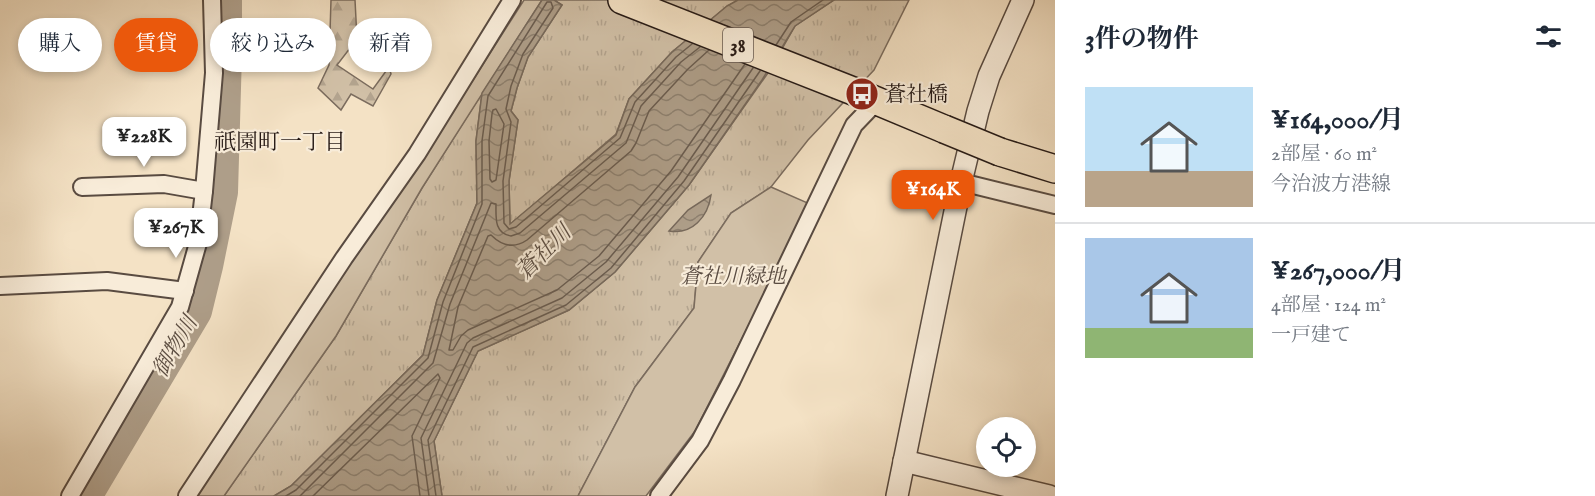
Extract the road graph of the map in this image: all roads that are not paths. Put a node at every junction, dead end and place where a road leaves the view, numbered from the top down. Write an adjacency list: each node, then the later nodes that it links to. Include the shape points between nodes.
1 (212, 0): 9 (street, via 214,73)
2 (512, 0): 16 (street, via 417,154)
3 (622, 0): 5 (main road, 38)
4 (1023, 0): 7 (street, via 989,76)
5 (865, 96): 6 (main road, 38, bridge, via 1000,152); 14 (street, via 732,380 700,441)
6 (1055, 169)
7 (961, 182): 10 (street); 13 (street)
8 (82, 187): 9 (street, via 164,184)
9 (204, 191): 12 (street, via 198,243)
10 (1055, 205)
11 (0, 286): 12 (street, via 107,281)
12 (185, 291): 15 (street, via 180,307)
13 (904, 461): 17 (street); 18 (street)
14 (663, 495)
15 (70, 496)
16 (187, 496)
17 (897, 496)
18 (1050, 496)

